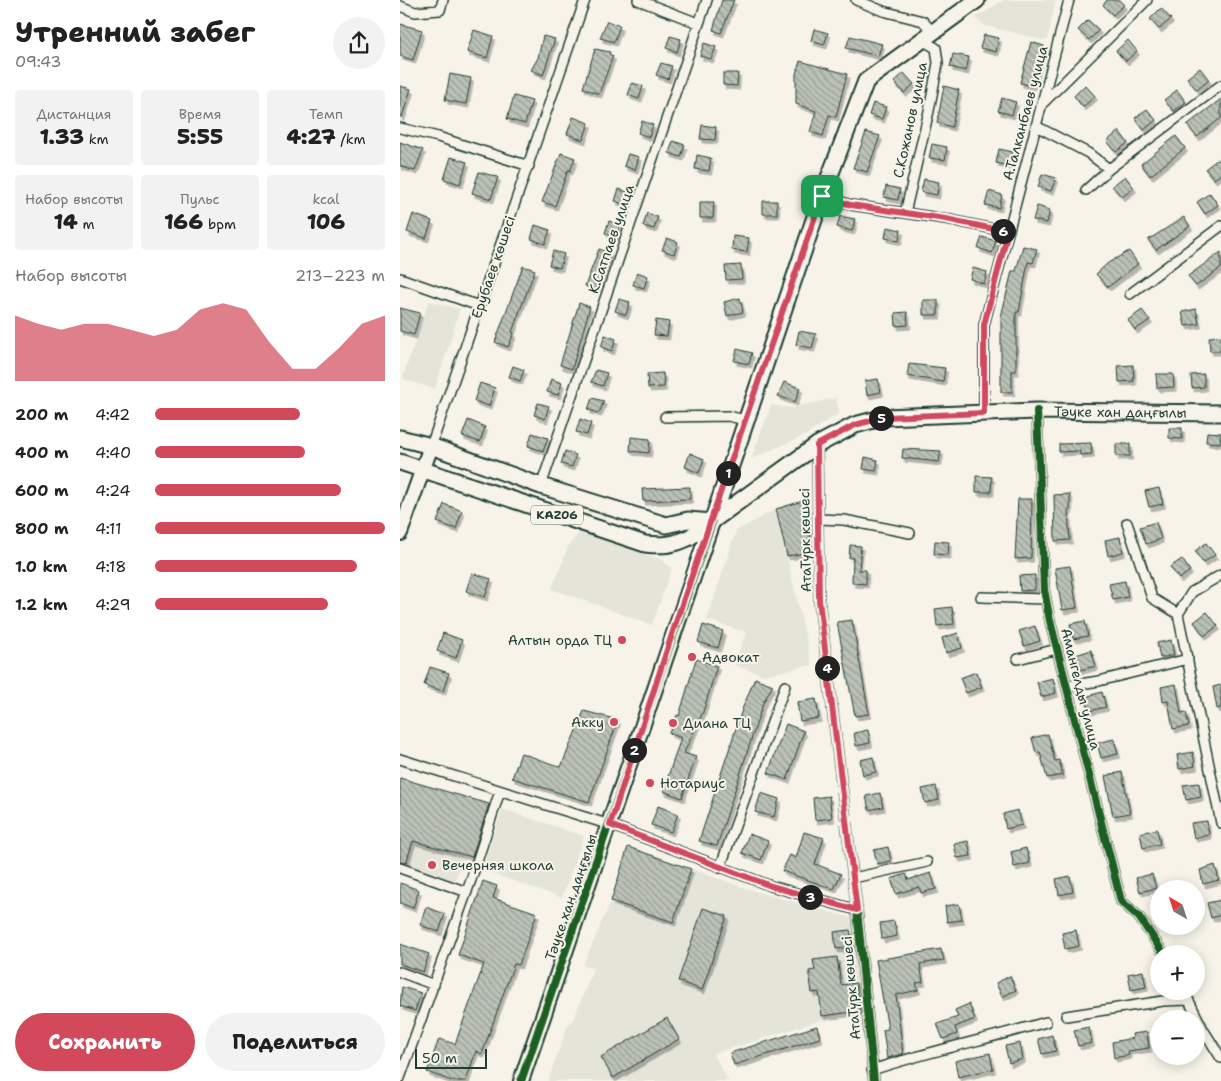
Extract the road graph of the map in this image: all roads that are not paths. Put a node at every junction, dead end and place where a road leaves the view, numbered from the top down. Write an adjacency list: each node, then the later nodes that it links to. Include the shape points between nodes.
1 (443, 0): 9 (street, via 440,10 415,12)
2 (585, 0): 16 (street, Ерубаев көшесі)
3 (638, 0): 10 (street)
4 (707, 0): 10 (street, К.Сатпаев улица)
5 (856, 0): 11 (street, С.Кожанов улица, via 923,21)
6 (977, 0): 11 (main road)
7 (1069, 0): 13 (street, А.Талканбаев улица)
8 (1147, 0): 13 (street)
9 (400, 6)
10 (698, 23): 36 (street, К.Сатпаев улица)
11 (927, 37): 19 (main road, via 866,81); 20 (street, С.Кожанов улица, via 936,48 938,63)
12 (1221, 84): 17 (street)
13 (1042, 104): 14 (street, А.Талканбаев улица)
14 (1036, 126): 17 (street); 22 (street, А.Талканбаев улица)
15 (400, 128): 16 (street)
16 (529, 166): 25 (street, Ерубаев көшесі)
17 (1109, 169): 18 (street)
18 (1086, 190)
19 (822, 196): 20 (street, via 851,205); 30 (main road)
20 (905, 214): 22 (street)
21 (1221, 226): 24 (street)
22 (1008, 232): 27 (street, А.Талканбаев улица, via 984,325)
23 (400, 278): 25 (street)
24 (1130, 294)
25 (479, 306): 33 (street, Ерубаев көшесі)
26 (1037, 411): 27 (main road, Тәуке хан даңғылы / KАZ06); 28 (main road, Тәуке хан даңғылы / KАZ06); 44 (street, Амангелды улица)
27 (984, 413): 32 (main road, Тәуке хан даңғылы / KАZ06, via 885,417 855,425)
28 (1221, 413)
29 (665, 417): 30 (street, via 728,416)
30 (746, 420): 38 (main road)
31 (400, 438): 33 (main road, KАZ06)
32 (817, 445): 37 (street, АтаТүрк көшесі); 38 (main road, Тәуке хан даңғылы / KАZ06)
33 (431, 446): 35 (street, Ерубаев көшесі); 36 (main road, KАZ06)
34 (400, 462): 35 (main road, KАZ06)
35 (423, 469): 38 (main road, KАZ06, via 645,544 665,546 678,543); 40 (street, Ерубаев көшесі)
36 (541, 486): 38 (main road, KАZ06, via 666,525 688,520)
37 (818, 519): 41 (street, via 844,520); 58 (street, АтаТүрк көшесі, via 819,600)
38 (712, 522): 54 (street, Тәуке хан даңғылы)
39 (1127, 523): 45 (street, via 1152,598)
40 (400, 533)
41 (910, 533)
42 (1221, 575): 45 (street, via 1192,592)
43 (981, 597): 44 (street)
44 (1046, 599): 46 (street, Амангелды улица)
45 (1178, 614): 48 (street)
46 (1057, 649): 47 (street, Амангелды улица); 50 (street, Амангелды улица)
47 (1018, 659)
48 (1188, 659): 50 (street, Амангелды улица); 53 (street)
49 (786, 686): 57 (street)
50 (1067, 686): 61 (street, Амангелды улица, via 1121,901 1139,917)
51 (400, 759): 52 (street)
52 (500, 791): 54 (street); 59 (street)
53 (1221, 823)
54 (610, 825): 57 (street); 71 (street, Тәуке хан даңғылы)
55 (926, 862): 58 (street)
56 (400, 868): 59 (street)
57 (720, 868): 60 (street)
58 (853, 878): 60 (street, АтаТүрк көшесі)
59 (467, 892): 63 (street)
60 (857, 910): 69 (street, АтаТүрк көшесі)
61 (1158, 945)
62 (400, 972): 63 (street)
63 (434, 985): 70 (street)
64 (1168, 1000): 66 (street)
65 (1188, 1000): 68 (street)
66 (1066, 1016)
67 (1046, 1022): 69 (street, via 923,1053)
68 (1221, 1058)
69 (872, 1070): 72 (street, АтаТүрк көшесі)
70 (400, 1078)
71 (520, 1081)
72 (874, 1081)

